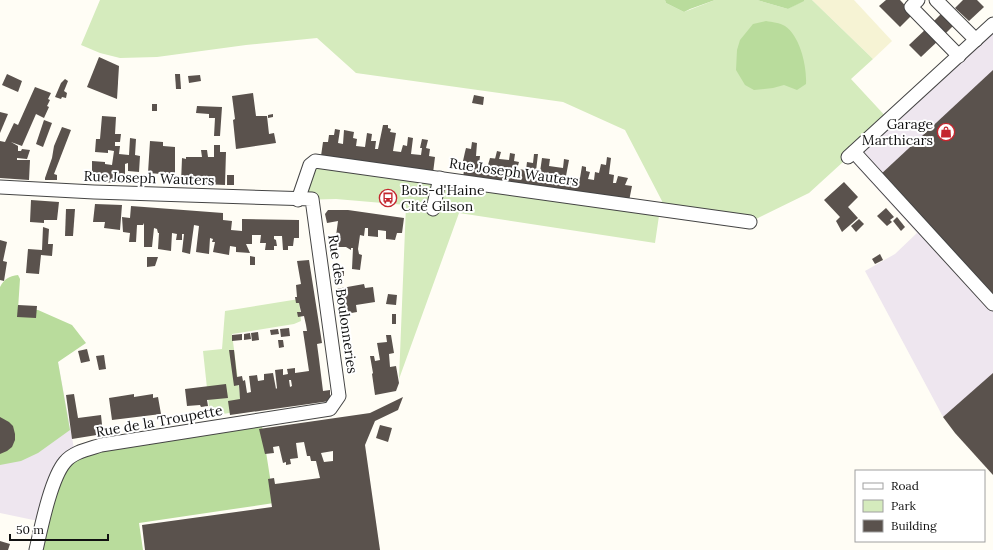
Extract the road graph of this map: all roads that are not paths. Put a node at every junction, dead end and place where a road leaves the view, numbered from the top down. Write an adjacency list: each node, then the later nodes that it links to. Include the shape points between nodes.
1 (918, 0): 5 (street, via 911,7)
2 (936, 0): 4 (street)
3 (993, 24): 4 (street)
4 (976, 40): 5 (street)
5 (959, 56): 12 (street, via 851,154)
6 (440, 178): 9 (street, Rue Joseph Wauters, via 315,161 310,165); 10 (street); 11 (street, Rue Joseph Wauters)
7 (0, 187): 9 (street, Rue Joseph Wauters)
8 (312, 199): 9 (street, Rue Joseph Wauters); 13 (street, Rue des Boulonneries, via 339,396)
9 (298, 200)
10 (433, 209)
11 (750, 222)
12 (993, 304)
13 (330, 409): 14 (street, Rue de la Troupette, via 101,445 75,454 64,462 54,481)
14 (36, 550)

